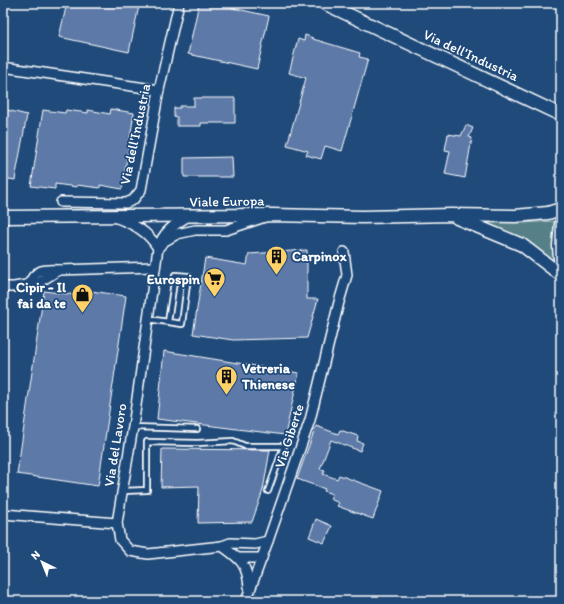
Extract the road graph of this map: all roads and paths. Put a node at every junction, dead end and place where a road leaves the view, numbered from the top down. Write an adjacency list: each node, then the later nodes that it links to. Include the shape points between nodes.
1 (179, 3): 4 (street, Via dell'Industria)
2 (324, 3): 5 (main road, Via dell'Industria)
3 (3, 67): 4 (street)
4 (159, 90): 6 (street, Via dell'Industria, via 141,190 133,200 126,203)
5 (561, 115)
6 (61, 202)
7 (561, 209): 10 (main road, Viale Europa, via 515,216)
8 (272, 215): 9 (main road, Viale Europa); 10 (main road, Viale Europa); 14 (street, via 226,230 195,230 177,234)
9 (188, 216): 12 (main road, Viale Europa); 14 (street, Via del Lavoro, via 170,228 160,240)
10 (451, 216): 18 (main road, via 522,245)
11 (3, 217): 12 (main road, Viale Europa)
12 (114, 217): 14 (street, via 131,223 146,233)
13 (561, 224): 17 (main road)
14 (158, 248): 16 (street, Via del Lavoro)
15 (344, 252): 28 (street, Via Giberte, via 347,275 310,420)
16 (155, 267): 19 (street, via 59,270 38,283); 20 (street, Via del Lavoro)
17 (561, 271)
18 (561, 275)
19 (3, 287)
20 (148, 319): 21 (lane); 22 (street, Via del Lavoro)
21 (168, 322): 21 (lane, via 182,324 188,276 175,275)
22 (133, 427): 23 (lane); 24 (street, Via del Lavoro)
23 (197, 430)
24 (123, 491): 25 (lane, via 147,490 147,442 232,441 245,446 284,446); 27 (street, Via del Lavoro)
25 (268, 491)
26 (3, 514): 27 (street)
27 (117, 523): 30 (street, Via del Lavoro, via 120,540 130,551 148,554)
28 (268, 541): 29 (street, Via del Lavoro); 32 (street, Via Giberte)
29 (246, 543): 30 (street, Via del Lavoro); 32 (street, via 255,547)
30 (222, 546): 31 (street)
31 (239, 558): 32 (street); 33 (street, via 248,574)
32 (262, 558): 33 (street, Via Giberte)
33 (249, 591): 34 (street, Via Giberte)
34 (246, 601)

